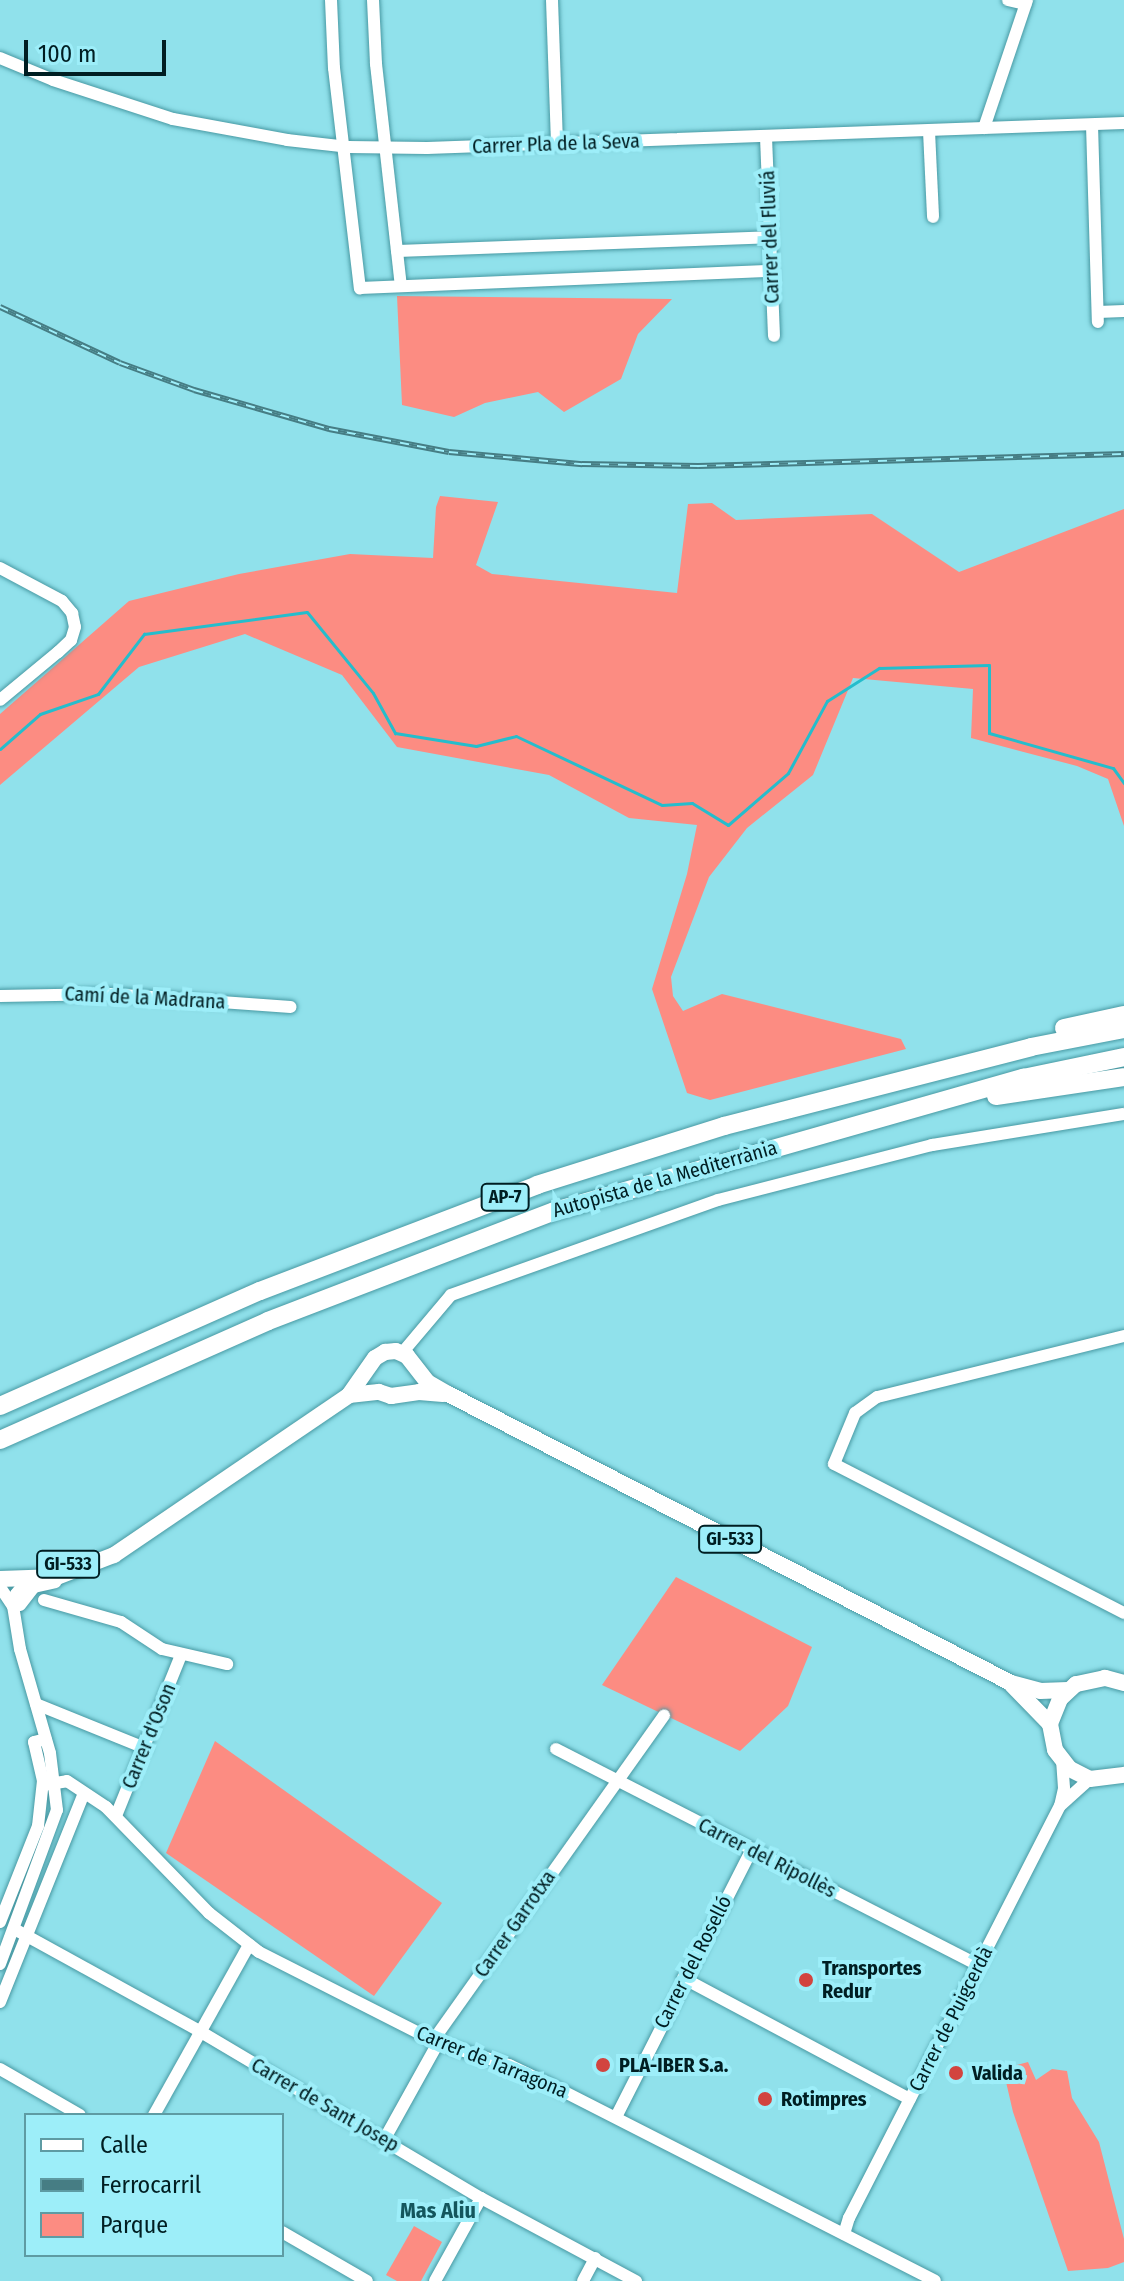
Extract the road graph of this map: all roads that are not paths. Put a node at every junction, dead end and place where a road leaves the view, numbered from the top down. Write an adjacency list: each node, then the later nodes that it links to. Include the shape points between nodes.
1 (331, 0): 13 (street)
2 (373, 0): 14 (street)
3 (552, 0): 12 (street)
4 (1008, 0): 5 (street)
5 (1026, 2): 9 (street)
6 (0, 58): 13 (street, Carrer Pla de la Seva, via 173,119)
7 (1124, 123): 8 (street, Carrer Pla de la Seva)
8 (1092, 125): 9 (street, Carrer Pla de la Seva); 20 (street, via 1098,317)
9 (984, 128): 10 (street, Carrer Pla de la Seva)
10 (929, 131): 11 (street, Carrer Pla de la Seva); 15 (street)
11 (766, 137): 12 (street, Carrer Pla de la Seva); 16 (street, Carrer del Fluviá)
12 (557, 144): 14 (street, Carrer Pla de la Seva)
13 (343, 147): 14 (street, Carrer Pla de la Seva); 19 (street, via 360,288)
14 (384, 148): 17 (street)
15 (933, 217)
16 (770, 237): 17 (street); 18 (street, Carrer del Fluviá)
17 (397, 251): 19 (street)
18 (772, 271): 19 (street); 21 (street, Carrer del Fluviá)
19 (401, 286)
20 (1124, 311)
21 (774, 336)
22 (0, 568): 23 (street, via 69,608 75,619 71,640)
23 (0, 700)
24 (0, 996): 25 (street, Camí de la Madrana, via 110,994)
25 (291, 1007)
26 (1124, 1015): 28 (highway, via 1054,1030)
27 (1124, 1029): 28 (highway, Autopista de la Mediterrània / AP-7)
28 (1031, 1047): 41 (highway, Autopista de la Mediterrània / AP-7, via 724,1126 537,1185 260,1291)
29 (1124, 1057): 31 (highway, Autopista de la Mediterrània / AP-7)
30 (1124, 1077): 31 (highway)
31 (949, 1098): 42 (highway, Autopista de la Mediterrània / AP-7, via 609,1193 486,1236 268,1321)
32 (1124, 1114): 34 (street, via 932,1145 718,1200 451,1295)
33 (1124, 1336): 52 (street, via 877,1397 855,1413 834,1464)
34 (402, 1353): 35 (main road, GI-533, via 380,1354); 36 (main road, GI-533)
35 (370, 1369): 37 (main road); 40 (main road, GI-533)
36 (415, 1372): 38 (main road); 39 (main road, GI-533)
37 (379, 1392): 38 (main road, GI-533); 40 (main road, GI-533)
38 (404, 1393): 39 (main road, GI-533)
39 (448, 1394): 57 (main road, GI-533)
40 (349, 1395): 43 (main road, GI-533)
41 (0, 1406)
42 (0, 1440)
43 (132, 1540): 44 (main road, GI-533); 45 (main road, GI-533)
44 (85, 1558): 46 (main road, GI-533, via 48,1568); 48 (street)
45 (105, 1559): 48 (main road, GI-533, via 57,1577); 53 (street, via 82,1574 34,1587 21,1601)
46 (0, 1568)
47 (0, 1579): 48 (main road, GI-533)
48 (25, 1580): 51 (street)
49 (0, 1587): 51 (street)
50 (44, 1600): 54 (street, via 121,1622)
51 (13, 1606): 53 (street)
52 (1124, 1613)
53 (15, 1620): 59 (street)
54 (181, 1655): 55 (street); 63 (street, Carrer d'Oson)
55 (227, 1664)
56 (1120, 1678): 58 (main road, GI-533, via 1085,1680)
57 (1011, 1683): 58 (main road, GI-533, via 1040,1691); 61 (main road, GI-533)
58 (1068, 1690): 61 (main road)
59 (36, 1704): 62 (street); 63 (street)
60 (664, 1716): 68 (street, Carrer Garrotxa)
61 (1050, 1724): 65 (main road, GI-533)
62 (46, 1739): 69 (street); 69 (street, via 34,1742)
63 (145, 1748): 73 (street, Carrer d'Oson)
64 (556, 1749): 68 (street, Carrer del Ripollès)
65 (1062, 1761): 67 (main road); 72 (street, Carrer de Puigcerdà)
66 (1124, 1775): 67 (main road)
67 (1090, 1779): 72 (street, Carrer de Puigcerdà)
68 (617, 1781): 74 (street, Carrer del Ripollès); 84 (street, Carrer Garrotxa, via 437,2035)
69 (55, 1783): 70 (street, Carrer de Tarragona); 71 (street); 75 (street)
70 (84, 1793): 71 (street); 73 (street, Carrer de Tarragona); 76 (street)
71 (57, 1803): 76 (street)
72 (1060, 1806): 80 (street, Carrer de Puigcerdà)
73 (116, 1816): 78 (street, Carrer de Tarragona, via 209,1913)
74 (751, 1851): 80 (street, Carrer del Ripollès); 81 (street, Carrer del Roselló)
75 (0, 1922)
76 (20, 1931): 77 (street); 82 (street); 83 (street, Carrer de Sant Josep)
77 (4, 1943): 79 (street)
78 (249, 1945): 83 (street); 84 (street, Carrer de Tarragona)
79 (0, 1964)
80 (978, 1965): 86 (street, Carrer de Puigcerdà)
81 (683, 1978): 86 (street); 89 (street, Carrer del Roselló)
82 (0, 2002)
83 (201, 2032): 88 (street); 90 (street, Carrer de Sant Josep)
84 (438, 2043): 89 (street, Carrer de Tarragona, via 509,2065); 90 (street, Carrer Garrotxa)
85 (0, 2069): 87 (street)
86 (910, 2099): 93 (street, Carrer de Puigcerdà)
87 (77, 2113)
88 (155, 2113)
89 (616, 2117): 93 (street, Carrer de Tarragona)
90 (384, 2140): 91 (street, Carrer de Sant Josep)
91 (481, 2198): 94 (street, Carrer de Sant Josep); 96 (street)
92 (284, 2233): 95 (street)
93 (844, 2234): 99 (street, Carrer de Tarragona)
94 (595, 2258): 97 (street); 98 (street, Carrer de Sant Josep)
95 (367, 2281)
96 (435, 2281)
97 (583, 2281)
98 (636, 2281)
99 (935, 2281)

